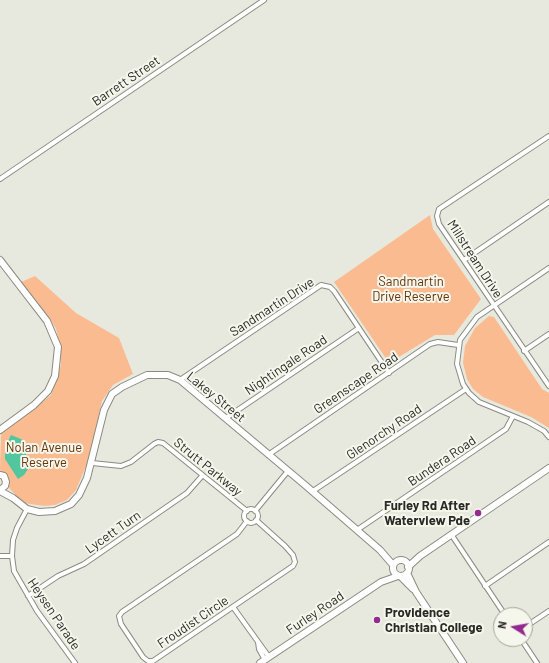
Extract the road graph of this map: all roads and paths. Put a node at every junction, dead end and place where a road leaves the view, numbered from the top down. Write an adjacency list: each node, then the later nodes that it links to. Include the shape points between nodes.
1 (264, 0): 3 (street, Barrett Street)
2 (549, 136): 6 (street, Millstream Drive, via 439,209 439,224)
3 (0, 179)
4 (549, 202): 6 (street)
5 (0, 260): 19 (street, via 46,321 58,347 55,376 48,391 34,405)
6 (464, 260): 8 (street, Millstream Drive)
7 (549, 268): 8 (street)
8 (493, 305): 11 (street, via 470,324); 12 (street, Millstream Drive)
9 (358, 328): 13 (street, Sandmartin Drive); 14 (street, Sandmartin Drive, via 330,287 321,285); 18 (street, Nightingale Road)
10 (549, 334): 12 (street)
11 (458, 345): 13 (street, Greenscape Road, via 438,342 430,344); 16 (street, via 457,364)
12 (524, 351): 15 (street, Millstream Drive)
13 (389, 373): 21 (street, Greenscape Road)
14 (180, 380): 18 (street, Lakey Street); 22 (street, Lakey Street, via 168,375 152,374 117,390 104,410)
15 (549, 386)
16 (466, 389): 17 (street, via 479,402); 29 (street, Glenorchy Road)
17 (513, 416): 20 (street, via 544,431); 36 (street, Bundera Road, via 506,429)
18 (226, 418): 21 (street, Lakey Street)
19 (0, 430)
20 (549, 437)
21 (268, 455): 24 (street, Lakey Street)
22 (92, 463): 26 (street, Strutt Parkway, via 125,465 158,442 167,446); 31 (street, Lakey Street, via 88,478 71,504 56,511 40,512)
23 (549, 468): 37 (street)
24 (288, 471): 29 (street, Lakey Street); 33 (street)
25 (1, 474): 27 (street)
26 (202, 476): 32 (street, Strutt Parkway); 48 (street, Lycett Turn, via 180,498 84,564 58,576)
27 (6, 484): 28 (street); 30 (street)
28 (0, 490): 30 (street)
29 (313, 491): 36 (street, Lakey Street)
30 (13, 498): 31 (street)
31 (27, 509): 40 (street, Heysen Parade, via 13,540)
32 (247, 511): 33 (street); 35 (street, via 244,517)
33 (255, 511): 34 (street)
34 (256, 520): 35 (street); 49 (street, Froudist Circle, via 285,546 295,562 290,569)
35 (247, 521): 49 (street, Froudist Circle, via 237,534 119,616 121,624 143,657 153,661)
36 (357, 530): 42 (street, Lakey Street)
37 (451, 534): 41 (street); 46 (street)
38 (549, 542): 46 (street)
39 (0, 556): 40 (street)
40 (12, 556): 48 (street, Heysen Parade, via 14,571)
41 (420, 556): 42 (street); 43 (street)
42 (397, 564): 43 (street, Lakey Street); 44 (street, Lakey Street, via 394,573); 45 (street, Furley Road)
43 (408, 570): 44 (street); 47 (street, Lakey Street)
44 (399, 576): 45 (street, Furley Road); 47 (street, Lakey Street)
45 (381, 582): 54 (street, Furley Road)
46 (485, 586): 50 (street)
47 (416, 592): 56 (street, Lakey Street)
48 (28, 596): 55 (street, Heysen Parade, via 52,634)
49 (233, 607): 54 (street, via 258,642)
50 (499, 607)
51 (549, 611): 52 (street)
52 (533, 622)
53 (526, 647): 57 (street)
54 (265, 660)
55 (75, 663)
56 (463, 663)
57 (537, 663)

